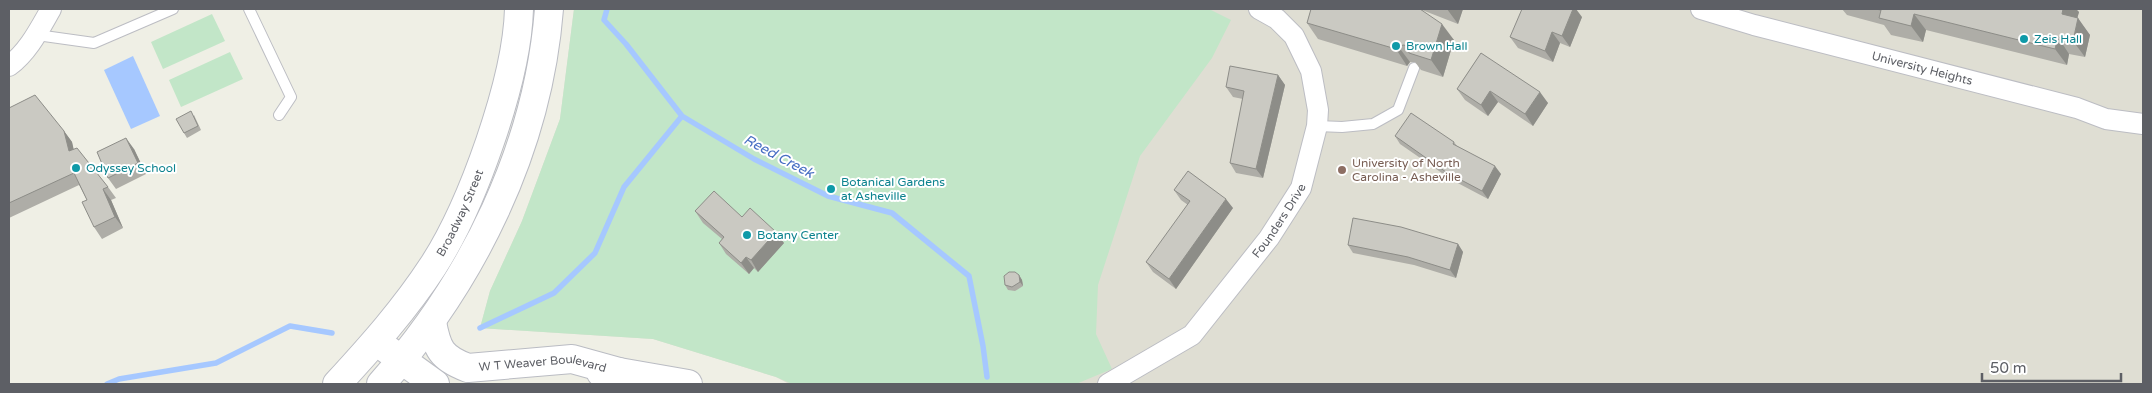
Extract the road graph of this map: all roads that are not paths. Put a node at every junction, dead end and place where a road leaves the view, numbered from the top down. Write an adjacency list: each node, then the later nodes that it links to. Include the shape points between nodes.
1 (51, 9): 8 (street)
2 (172, 9): 8 (lane, via 94,43)
3 (249, 9): 11 (lane, via 291,97)
4 (519, 9): 15 (main road, Broadway Street, via 513,58 499,110 482,163 458,219 433,266)
5 (549, 9): 14 (main road, via 536,91 508,182 479,244)
6 (1259, 9): 13 (street, Founders Drive, via 1277,19 1294,36 1311,71 1318,110)
7 (1701, 9): 12 (street, University Heights, via 2076,108 2106,119)
8 (37, 35): 9 (street, via 18,60)
9 (9, 66)
10 (1414, 68): 13 (lane, via 1398,110 1373,124)
11 (279, 115)
12 (2143, 124)
13 (1317, 126): 23 (street, Founders Drive, via 1301,188 1269,238 1192,335)
14 (432, 322): 16 (main road); 17 (main road, W T Weaver Boulevard, via 440,352 468,368 572,360)
15 (376, 341): 16 (main road); 18 (main road, Broadway Street)
16 (401, 361): 19 (main road); 20 (main road)
17 (619, 372): 21 (main road, W T Weaver Boulevard); 22 (main road, W T Weaver Boulevard)
18 (337, 384)
19 (381, 384)
20 (435, 384)
21 (481, 384)
22 (688, 384)
23 (1108, 384)

